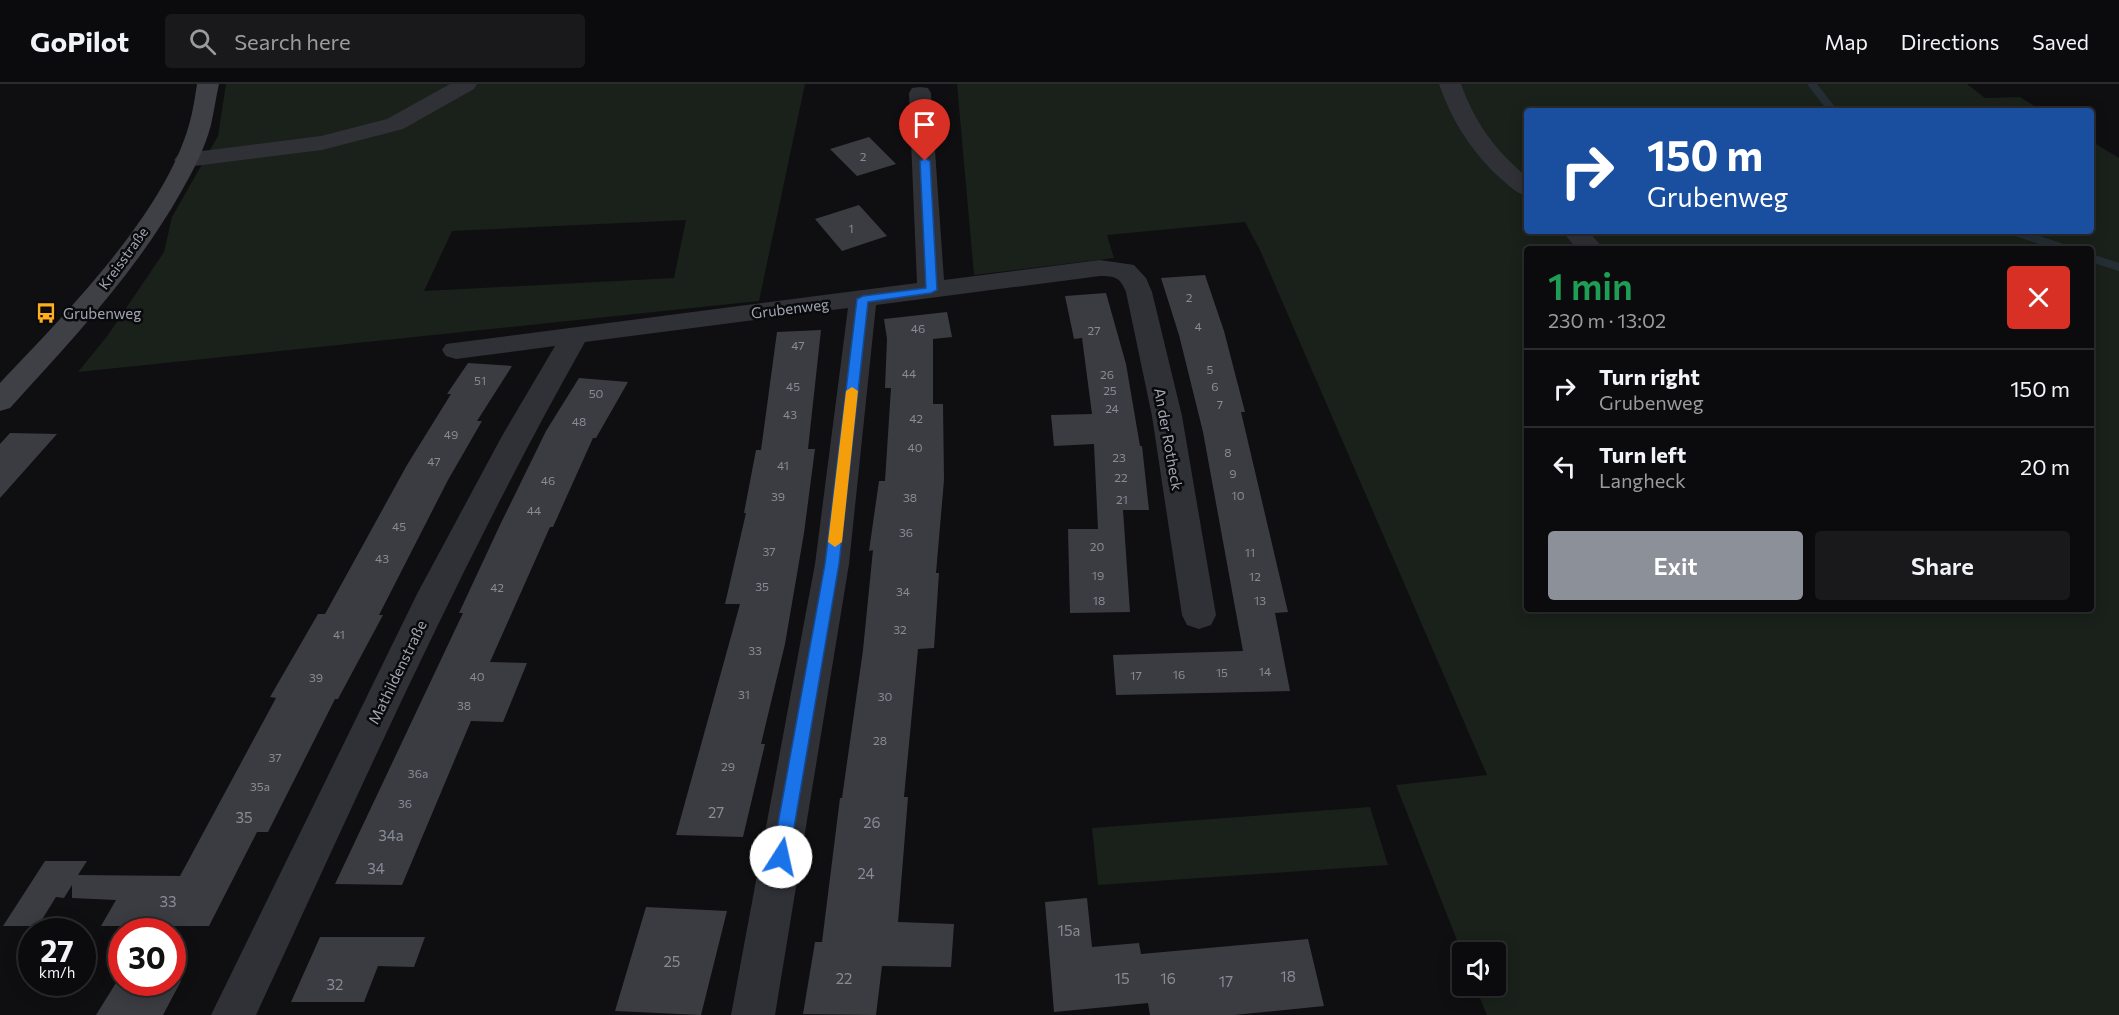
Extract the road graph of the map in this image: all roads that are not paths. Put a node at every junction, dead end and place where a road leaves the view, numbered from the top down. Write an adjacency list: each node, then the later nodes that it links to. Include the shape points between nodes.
1 (208, 84): 5 (street, Kreisstraße)
2 (466, 84): 5 (street, via 395,124 322,143)
3 (1450, 84): 6 (street, via 1472,135)
4 (920, 93): 10 (street)
5 (186, 160): 14 (street, Kreisstraße, via 161,206 96,295)
6 (1524, 186)
7 (1577, 234): 8 (street)
8 (1588, 246)
9 (1124, 269): 10 (street, Grubenweg, via 1100,268); 15 (street, An der Rotheck, via 1134,278 1139,292 1167,416)
10 (931, 290): 11 (street, Grubenweg)
11 (863, 299): 12 (street, Grubenweg); 17 (street, via 832,564)
12 (575, 336): 13 (street, Grubenweg); 16 (street, Mathildenstraße, via 434,594)
13 (456, 350)
14 (0, 401)
15 (1199, 615)
16 (233, 1015)
17 (753, 1015)

